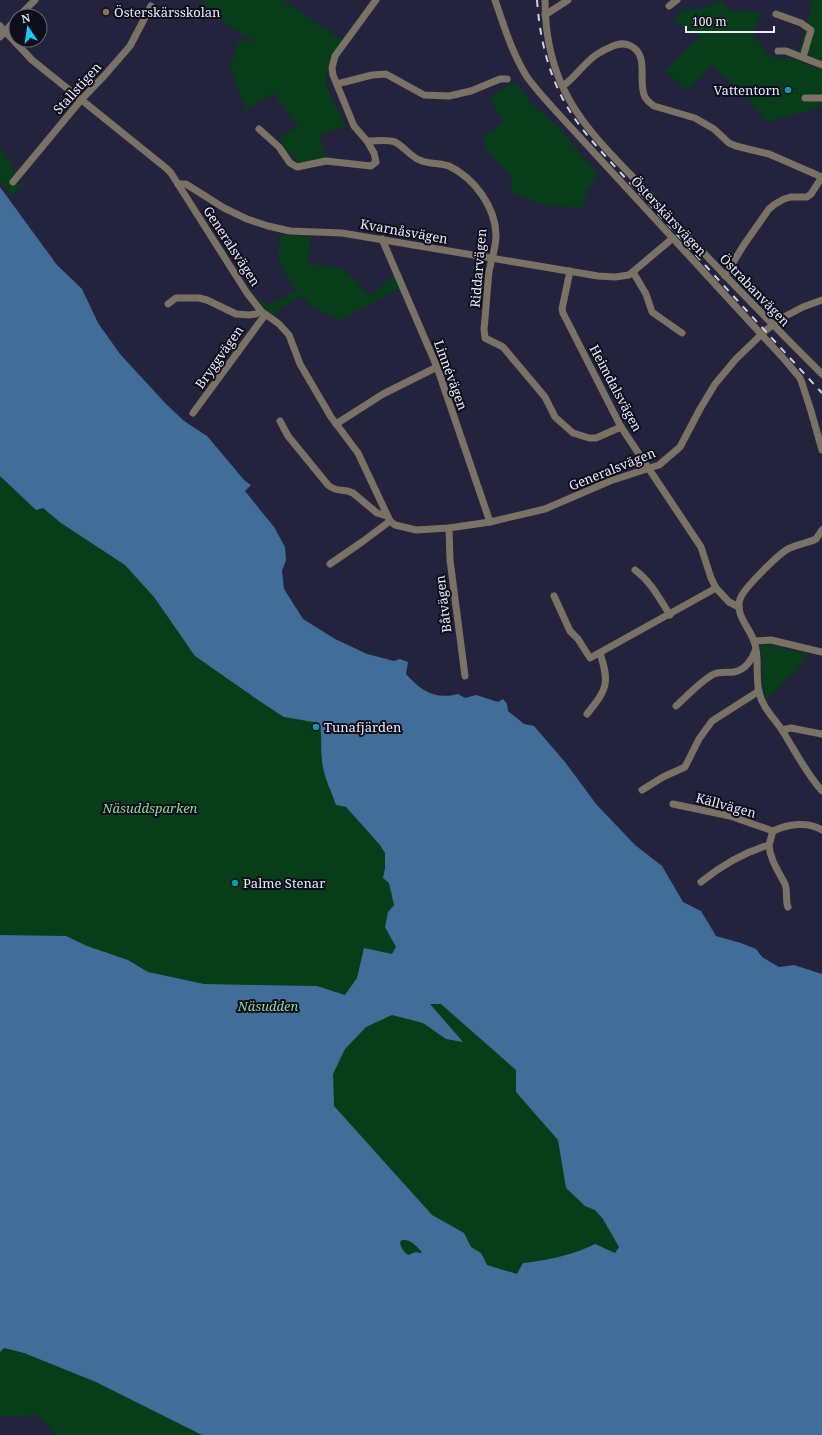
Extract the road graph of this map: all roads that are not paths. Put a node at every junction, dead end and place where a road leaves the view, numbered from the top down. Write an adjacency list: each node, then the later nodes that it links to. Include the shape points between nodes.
1 (35, 0): 9 (street)
2 (376, 0): 18 (street, via 335,56 332,68)
3 (495, 0): 28 (street, Österskärsvägen, via 509,40 532,83)
4 (544, 0): 11 (street, Östrabanvägen)
5 (568, 0): 11 (street)
6 (677, 0): 8 (street)
7 (151, 6): 22 (street, Stallstigen, via 130,46)
8 (669, 6)
9 (27, 8)
10 (776, 14): 15 (street, via 801,23 811,30)
11 (544, 15): 19 (street, Östrabanvägen, via 552,59)
12 (3, 29): 13 (street); 22 (street, Generalsvägen, via 32,60)
13 (0, 37)
14 (778, 51): 15 (street)
15 (803, 57): 16 (street)
16 (822, 65)
17 (507, 79): 18 (street, via 449,96 424,95 386,74)
18 (337, 84): 24 (street, via 354,126)
19 (563, 86): 25 (street, via 599,53 617,45 628,44 640,55 644,94 654,106 695,118 736,146 769,154); 33 (street, Östrabanvägen, via 579,116)
20 (805, 98): 21 (street)
21 (822, 98)
22 (81, 100): 26 (street, Stallstigen); 27 (street, Generalsvägen, via 166,168)
23 (259, 129): 24 (street, via 279,147 290,163 297,167 326,162 371,166 376,162)
24 (367, 141): 30 (street, Riddarvägen, via 395,142 419,160 447,165 468,179 483,197 493,216 496,236)
25 (822, 177): 33 (street, via 807,197 784,199 769,209)
26 (13, 182)
27 (178, 184): 29 (street, Kvarnåsvägen, via 186,184 224,208 268,226 290,231 342,233); 36 (street, Generalsvägen)
28 (673, 238): 32 (street, Kvarnåsvägen); 39 (street, Österskärsvägen)
29 (382, 239): 30 (street, Kvarnåsvägen); 40 (street, Linnévägen)
30 (492, 258): 31 (street, Kvarnåsvägen); 45 (street, Riddarvägen, via 484,329 486,338 504,347 545,397 555,417 574,433 596,438)
31 (570, 272): 32 (street, Kvarnåsvägen, via 616,277); 45 (street, Heimdalsvägen, via 562,308)
32 (633, 272): 38 (street, via 646,294 652,312)
33 (725, 276): 37 (street, Östrabanvägen)
34 (822, 300): 37 (street, Generalsvägen, via 792,312)
35 (168, 304): 36 (street, via 176,298 199,298 236,314)
36 (263, 313): 42 (street, Bryggvägen); 44 (street, Generalsvägen, via 289,335 300,364)
37 (772, 324): 39 (street, Generalsvägen); 41 (street, Östrabanvägen)
38 (682, 333)
39 (761, 335): 46 (street, Österskärsvägen, via 800,378); 47 (street, Generalsvägen, via 715,384 680,447 659,465)
40 (437, 367): 44 (street, via 383,394); 49 (street, Linnévägen)
41 (822, 374)
42 (193, 413)
43 (280, 421): 48 (street, via 292,442 328,485 337,491 353,493)
44 (336, 424): 48 (street, Generalsvägen, via 358,453)
45 (622, 427): 47 (street, Heimdalsvägen)
46 (822, 450)
47 (650, 468): 49 (street, Generalsvägen, via 610,481 545,509); 55 (street, Heimdalsvägen, via 701,547)
48 (389, 518): 50 (street, Generalsvägen, via 395,525 416,530); 53 (street, via 362,542)
49 (490, 522): 50 (street, Generalsvägen)
50 (449, 528): 62 (street, Båtvägen, via 451,569)
51 (822, 530): 52 (street)
52 (819, 540): 57 (street, via 782,552 747,589 740,599)
53 (330, 564)
54 (635, 570): 58 (street, via 645,577)
55 (716, 588): 57 (street, Heimdalsvägen, via 729,602); 58 (street)
56 (554, 596): 61 (street, via 570,631 590,658)
57 (739, 607): 59 (street)
58 (670, 614): 61 (street)
59 (755, 644): 60 (street, via 771,640); 63 (street); 64 (street, via 753,658 741,670 713,674)
60 (822, 652)
61 (600, 653): 65 (street, via 606,684 602,695)
62 (465, 676)
63 (758, 691): 66 (street, via 762,703); 68 (street, via 712,720 685,767)
64 (676, 706)
65 (587, 714)
66 (782, 730): 67 (street, via 791,728); 69 (street)
67 (822, 734)
68 (642, 790)
69 (822, 791)
70 (673, 804): 72 (street, Källvägen, via 730,816)
71 (822, 830): 72 (street, via 812,825 801,824)
72 (773, 831): 73 (street)
73 (769, 845): 74 (street, via 726,864); 75 (street, via 776,868 785,885)
74 (701, 882)
75 (788, 907)

